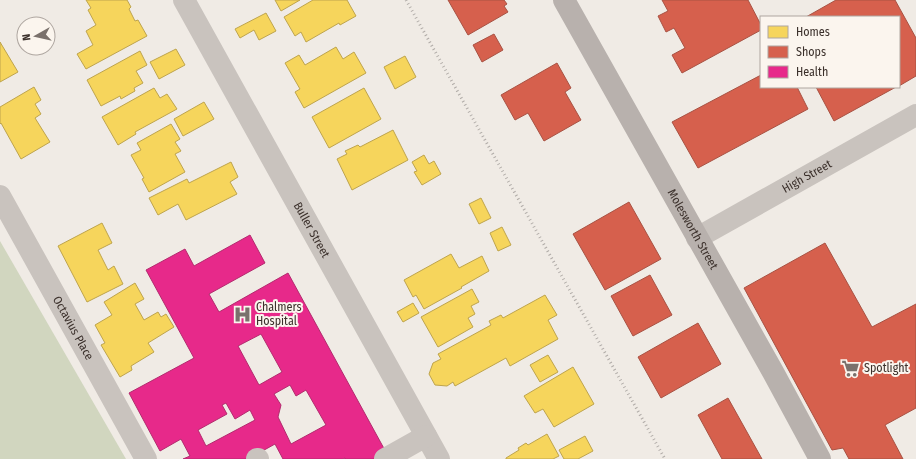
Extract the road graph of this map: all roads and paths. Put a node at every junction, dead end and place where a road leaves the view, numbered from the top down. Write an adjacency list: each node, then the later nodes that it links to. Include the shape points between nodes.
1 (184, 0): 6 (street, Buller Street)
2 (564, 0): 5 (main road, Molesworth Street)
3 (916, 115): 5 (street, High Street)
4 (0, 196): 7 (street, Octavius Place)
5 (698, 238): 10 (main road, Molesworth Street)
6 (426, 436): 8 (street); 9 (street, Buller Street)
7 (146, 459)
8 (385, 459)
9 (439, 459)
10 (820, 459)

